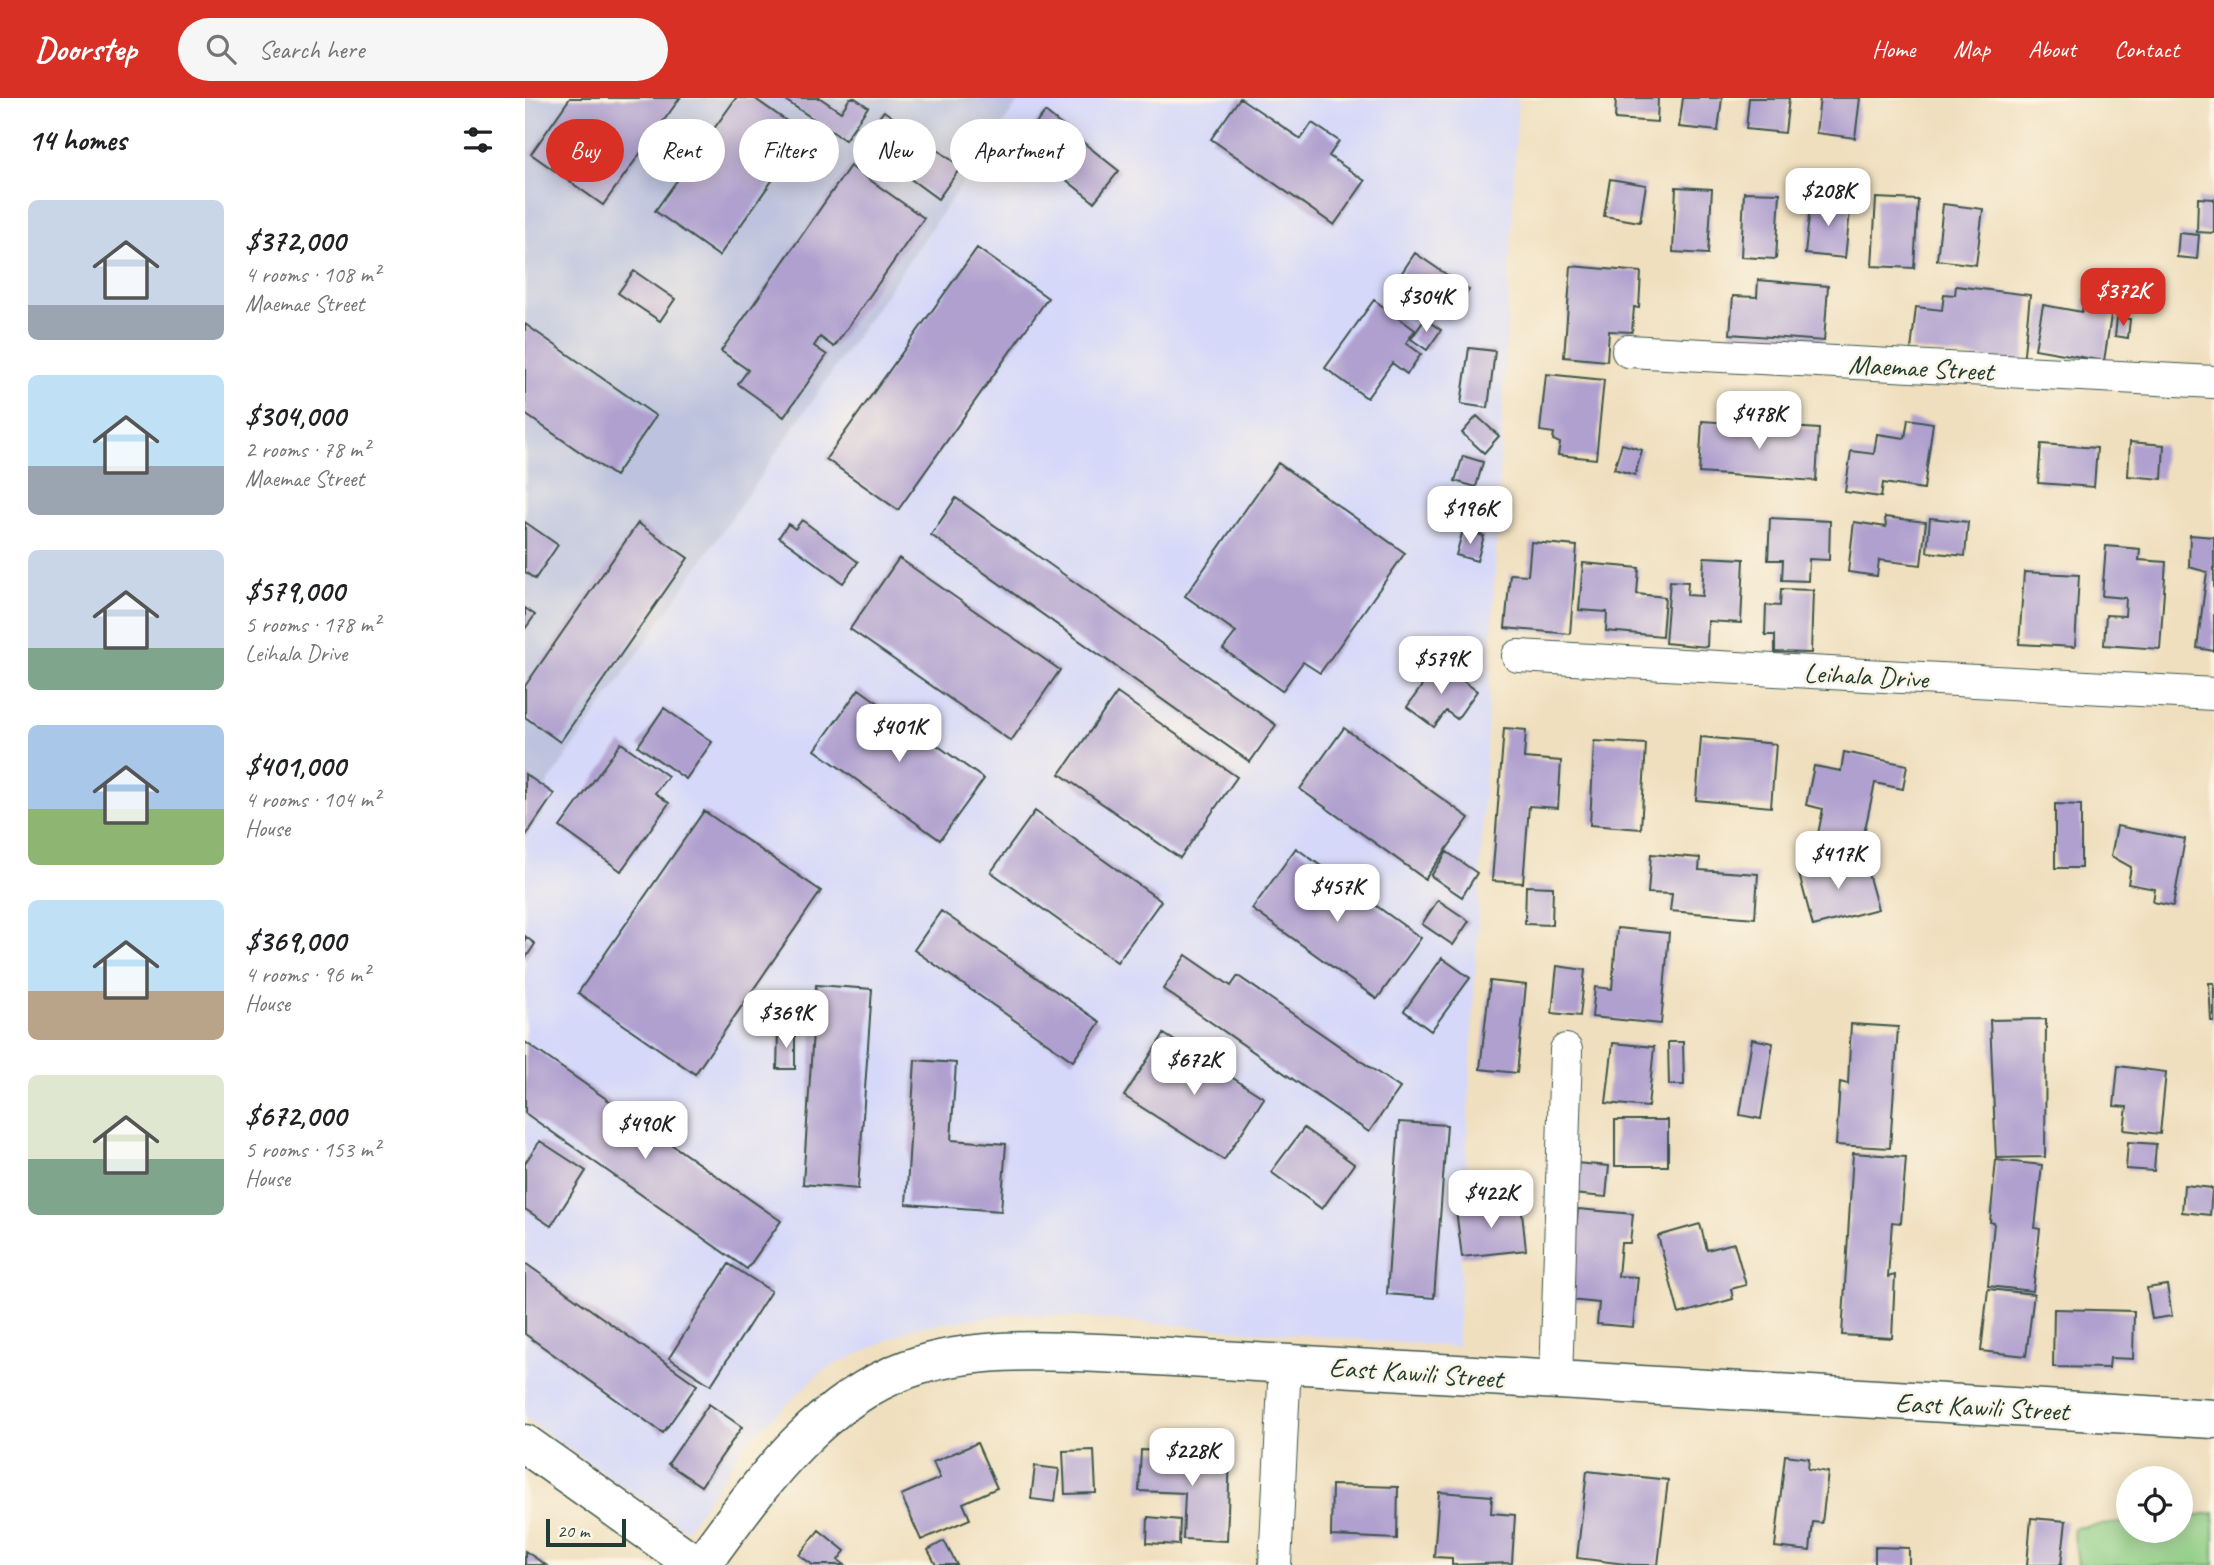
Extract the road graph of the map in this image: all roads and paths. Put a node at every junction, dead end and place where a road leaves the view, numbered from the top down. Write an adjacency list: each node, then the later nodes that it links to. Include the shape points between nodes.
1 (1627, 351): 2 (street, Maemae Street)
2 (2214, 382)
3 (1518, 656): 4 (street, Leihala Drive)
4 (2214, 694)
5 (1566, 1051): 7 (street)
6 (1285, 1364): 7 (street, East Kawili Street); 10 (street, East Kawili Street, via 1042,1351 967,1356 902,1371 841,1406 784,1456); 11 (street)
7 (1556, 1381): 8 (street, East Kawili Street)
8 (2214, 1419)
9 (525, 1444): 10 (street, East Kawili Street)
10 (698, 1565)
11 (1275, 1565)

